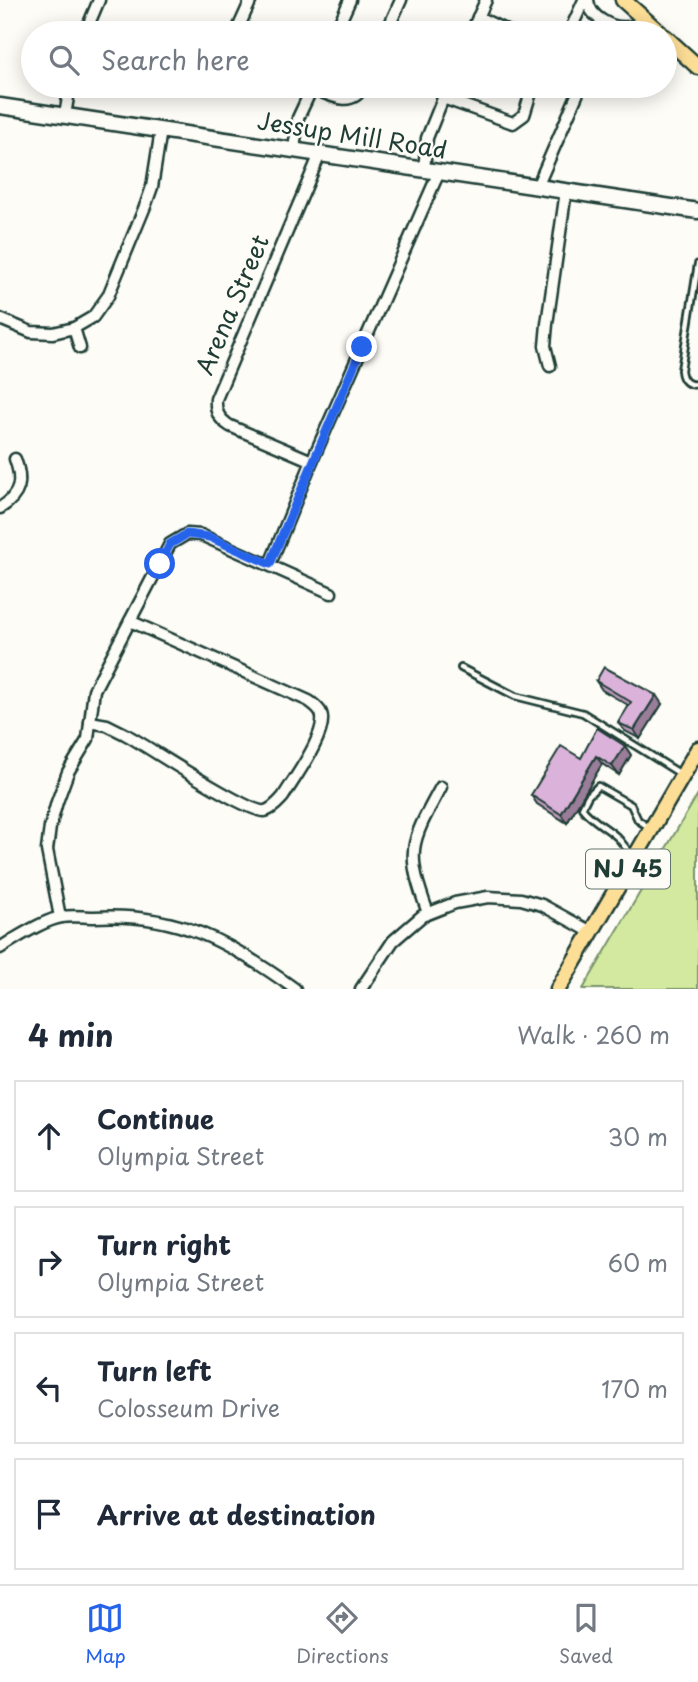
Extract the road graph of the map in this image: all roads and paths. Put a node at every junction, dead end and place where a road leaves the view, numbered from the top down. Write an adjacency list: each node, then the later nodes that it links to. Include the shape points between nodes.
1 (99, 0): 10 (street)
2 (251, 0): 11 (street)
3 (350, 0): 12 (street)
4 (401, 0): 13 (street)
5 (485, 0): 8 (street)
6 (586, 0): 16 (street); 17 (street, via 596,16)
7 (623, 0): 9 (main road)
8 (478, 17): 14 (street); 15 (street)
9 (644, 19): 18 (street); 19 (main road)
10 (90, 21)
11 (241, 21)
12 (340, 21)
13 (391, 21)
14 (476, 21)
15 (486, 21)
16 (575, 21)
17 (606, 21)
18 (641, 21)
19 (646, 21)
20 (677, 48): 21 (main road)
21 (698, 67)
22 (68, 98): 29 (street)
23 (307, 98): 31 (street, via 298,118)
24 (443, 98): 33 (street, via 427,138)
25 (446, 98): 26 (street, via 513,123 524,115)
26 (529, 98)
27 (575, 98): 34 (street)
28 (0, 106): 29 (street, Jessup Mill Road)
29 (65, 115): 30 (street, Jessup Mill Road)
30 (161, 130): 31 (street, Jessup Mill Road); 40 (street, via 152,187 108,296 93,317)
31 (294, 150): 32 (street, Jessup Mill Road)
32 (320, 154): 33 (street, Jessup Mill Road); 45 (street, Arena Street, via 215,409 230,426)
33 (432, 171): 34 (street, Jessup Mill Road); 45 (street)
34 (537, 187): 35 (street, Jessup Mill Road)
35 (565, 191): 36 (street, Jessup Mill Road); 42 (street, via 547,324)
36 (698, 211)
37 (698, 264): 38 (lane)
38 (697, 281): 43 (lane, via 681,370 683,380)
39 (0, 319): 40 (street, via 32,332)
40 (74, 328): 41 (street)
41 (80, 348)
42 (550, 366)
43 (698, 384)
44 (15, 458): 46 (street, via 20,487)
45 (312, 461): 47 (street)
46 (0, 508)
47 (270, 564): 48 (street); 49 (street, via 209,537 187,534 170,544)
48 (331, 593)
49 (130, 621): 51 (street, via 94,690); 51 (street, via 309,701 321,714 319,737 283,797 265,811 234,799 125,734)
50 (461, 667): 53 (lane, via 515,696 583,713)
51 (90, 722): 58 (street, via 88,738 68,772 50,827 47,850)
52 (698, 749): 53 (main road, NJ 45)
53 (682, 776): 55 (main road, NJ 45)
54 (441, 787): 57 (street, via 414,841 414,873)
55 (652, 829): 56 (main road, NJ 45); 56 (lane, via 638,820 631,805 598,786 588,796 582,808)
56 (636, 856): 59 (main road, NJ 45)
57 (428, 913): 59 (street, via 455,902 510,897 542,905); 62 (street, via 393,942)
58 (60, 916): 60 (street); 61 (street, via 130,916 197,930 240,951)
59 (591, 932): 63 (main road, NJ 45)
60 (0, 948)
61 (295, 989)
62 (361, 989)
63 (558, 989)

